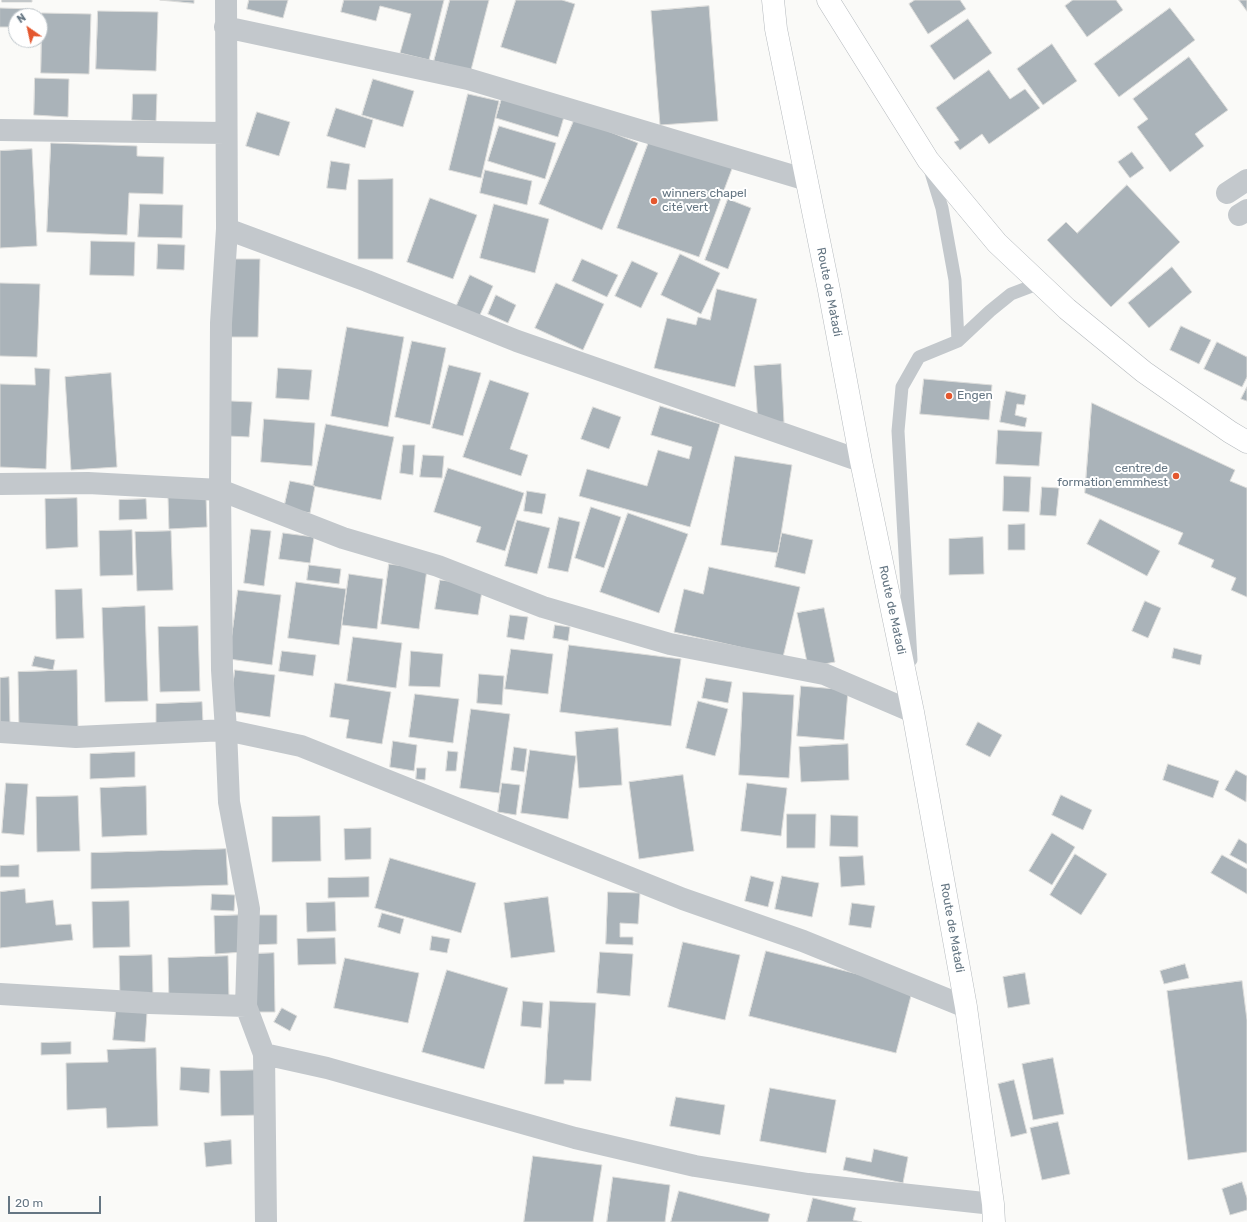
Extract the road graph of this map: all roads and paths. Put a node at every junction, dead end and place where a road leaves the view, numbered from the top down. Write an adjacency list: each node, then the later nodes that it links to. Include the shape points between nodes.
1 (226, 0): 4 (street)
2 (773, 0): 8 (highway, Route de Matadi, via 776,29)
3 (828, 0): 7 (highway)
4 (225, 27): 6 (street); 8 (street, via 468,79)
5 (0, 130): 6 (street)
6 (225, 133): 11 (street)
7 (928, 160): 12 (highway, via 997,243); 13 (lane, via 942,208 955,280)
8 (807, 180): 15 (highway, Route de Matadi)
9 (1247, 180): 10 (street)
10 (1227, 193)
11 (227, 229): 15 (street, via 517,341); 17 (street, via 221,323)
12 (1040, 283): 13 (lane, via 1012,294); 14 (highway, via 1067,309 1144,372)
13 (958, 341): 18 (lane, via 919,357 902,387 898,431)
14 (1247, 442)
15 (861, 461): 18 (highway, Route de Matadi)
16 (0, 484): 17 (street, via 88,483)
17 (220, 490): 18 (street, via 343,538 438,566 544,607 670,644 824,674); 19 (street, via 222,670)
18 (914, 712): 23 (highway, Route de Matadi)
19 (226, 730): 20 (street, via 76,737); 22 (street, via 229,802 249,909); 23 (street, via 302,746 683,899 804,941)
20 (0, 732)
21 (0, 994): 22 (street, via 149,1004)
22 (246, 1006): 24 (street)
23 (966, 1006): 25 (highway, Route de Matadi)
24 (264, 1054): 25 (street, via 327,1068 575,1138 695,1166); 26 (street)
25 (993, 1213)
26 (266, 1222)

